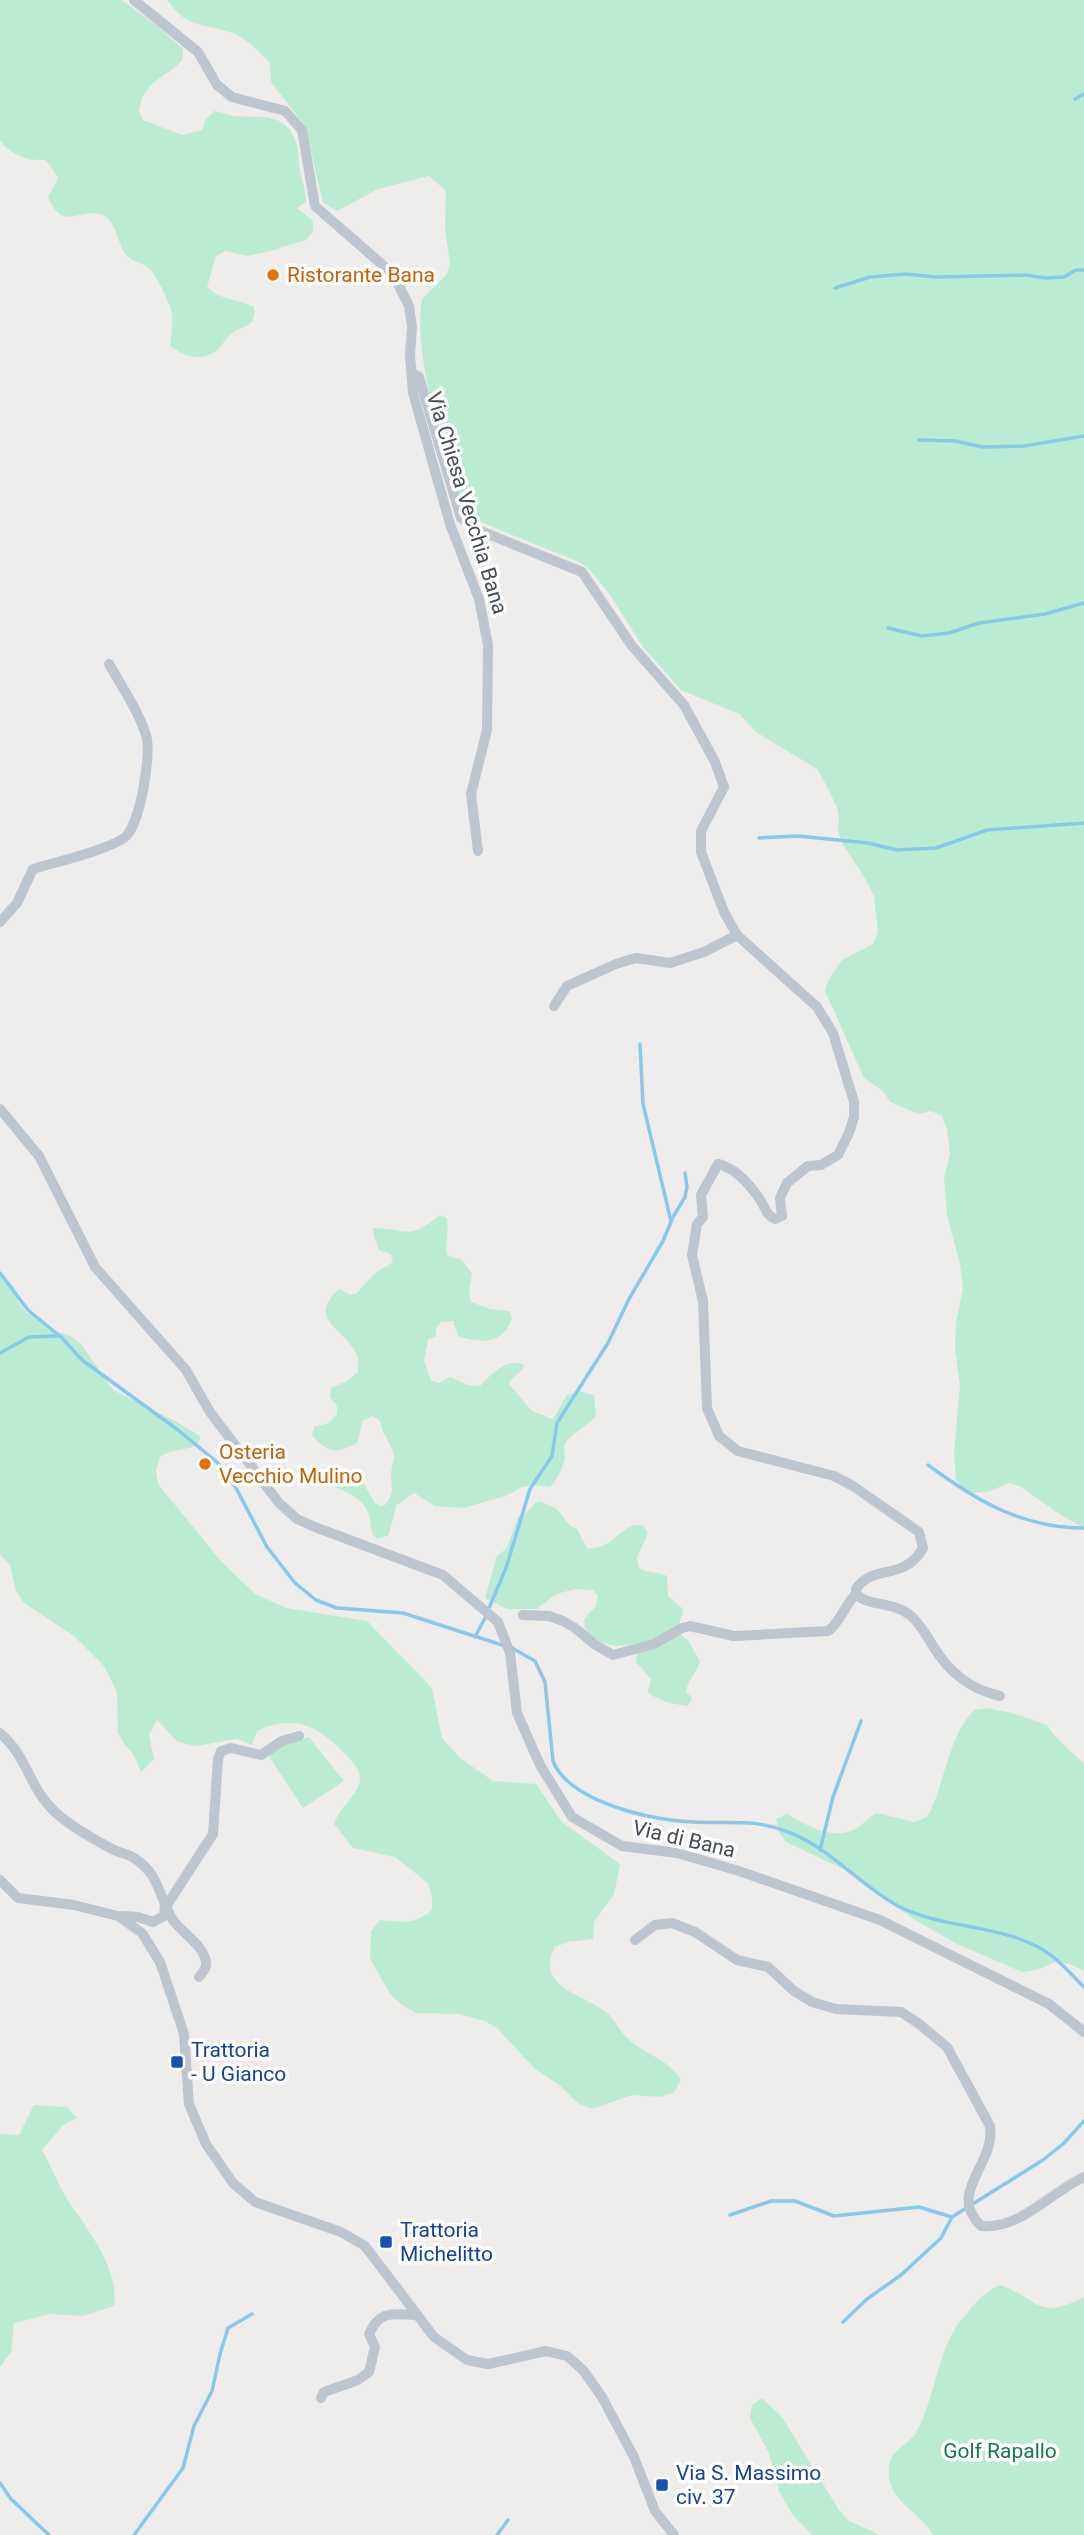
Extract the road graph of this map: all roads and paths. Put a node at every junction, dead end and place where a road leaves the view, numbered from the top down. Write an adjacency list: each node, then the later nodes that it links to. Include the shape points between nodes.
1 (134, 0): 2 (street, Via Chiesa Vecchia Bana, via 198,52 217,85 232,97 285,111 302,130 315,206 394,274 409,306)
2 (411, 372): 4 (street, Via Chiesa Vecchia Bana, via 450,524 479,599 488,645 487,730 471,794); 6 (street, via 419,377 461,518 478,530 582,572 632,646 684,705 698,729 724,787 701,831 701,852)
3 (109, 664): 5 (street, via 147,738 133,829 109,845 33,869 18,903)
4 (478, 851)
5 (0, 922)
6 (737, 935): 7 (street, via 670,963 636,958 616,964 567,986); 9 (street, via 826,1018 855,1102 849,1133 838,1156 808,1166 787,1183 780,1198 782,1216 768,1216 761,1201 730,1167 718,1164 708,1180 701,1195 703,1217 696,1224 692,1255 702,1301 707,1408 719,1436 738,1451 834,1476 919,1532 923,1548 918,1557 907,1567 863,1581)
7 (554, 1006)
8 (0, 1109): 19 (street, Via di Bana, via 40,1156 95,1267 186,1370 210,1412 279,1503 297,1519 443,1575 498,1622 510,1653 517,1713 540,1765 572,1817 622,1846 677,1853 880,1920 1049,2004)
9 (856, 1594): 10 (street, via 836,1627 828,1631 734,1636 690,1626 654,1644 613,1655 563,1620); 11 (street, via 864,1601 891,1605 910,1615 956,1675)
10 (523, 1615)
11 (1000, 1696)
12 (0, 1733): 15 (street, via 13,1744 35,1787 55,1812 133,1857 154,1877)
13 (299, 1736): 15 (street, via 261,1755 231,1748 221,1751 213,1834)
14 (0, 1880): 16 (street, via 18,1898)
15 (166, 1902): 16 (street, via 160,1920); 18 (street, via 173,1920 206,1962)
16 (118, 1916): 21 (street, via 142,1933 160,1962 184,2034 189,2104 206,2144 233,2183 255,2202 341,2232 365,2246)
17 (635, 1940): 20 (street, via 656,1925 672,1923 695,1932 737,1960 768,1967 812,2002 836,2010 901,2012 918,2022 947,2047 990,2126 989,2148 967,2195 973,2219 981,2226 1015,2220)
18 (199, 1977)
19 (1084, 2032)
20 (1084, 2177)
21 (417, 2315): 22 (street, via 394,2312 383,2317 369,2334 374,2347 369,2372 324,2392); 23 (street, via 434,2337 467,2360 488,2364 546,2351 567,2356 602,2397 634,2457 655,2511)
22 (321, 2398)
23 (674, 2535)

